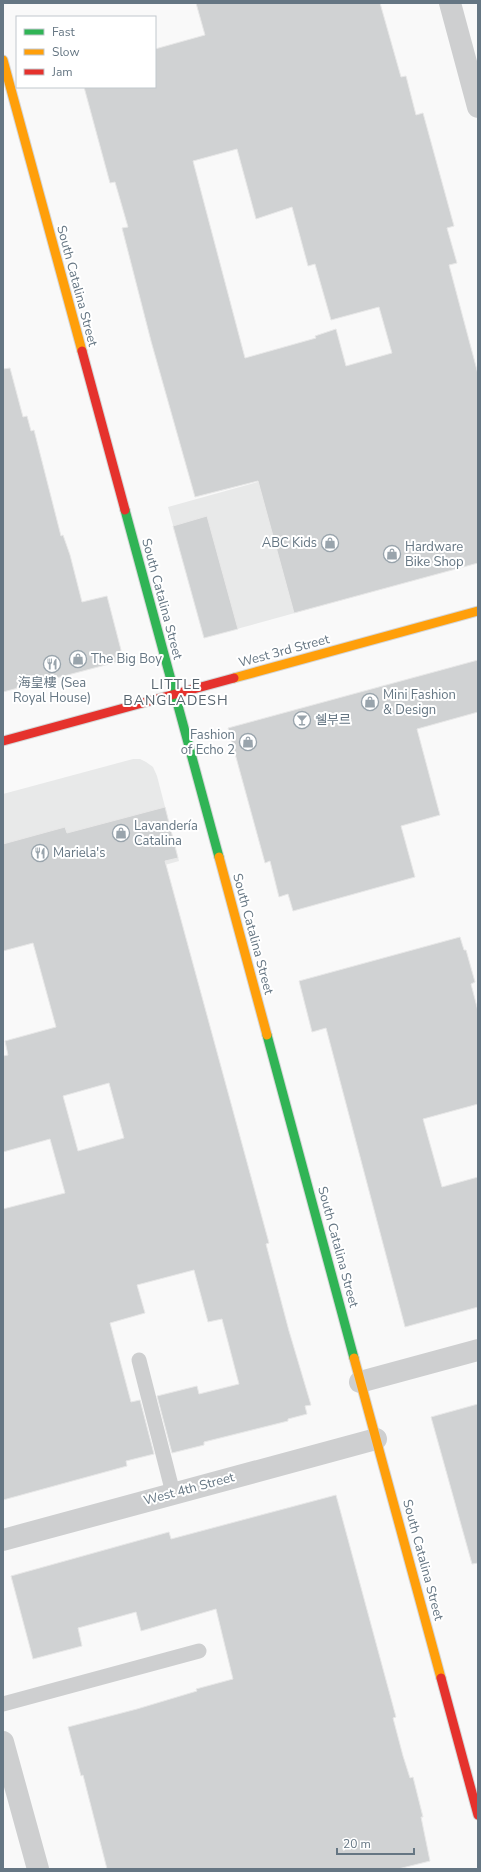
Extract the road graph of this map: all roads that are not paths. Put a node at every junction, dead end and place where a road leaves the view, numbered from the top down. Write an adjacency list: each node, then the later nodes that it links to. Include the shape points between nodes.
1 (450, 3): 3 (street)
2 (3, 60): 5 (street, South Catalina Street)
3 (478, 107)
4 (478, 611): 5 (street, West 3rd Street)
5 (175, 694): 6 (street, West 3rd Street); 9 (street, South Catalina Street)
6 (3, 741)
7 (478, 1350): 9 (street)
8 (139, 1360): 11 (lane)
9 (360, 1382): 10 (street, South Catalina Street)
10 (376, 1439): 11 (street, West 4th Street); 16 (street, South Catalina Street)
11 (173, 1493): 12 (street, West 4th Street)
12 (3, 1540)
13 (199, 1651): 14 (lane)
14 (3, 1704)
15 (3, 1742): 17 (street)
16 (478, 1815)
17 (38, 1869)

